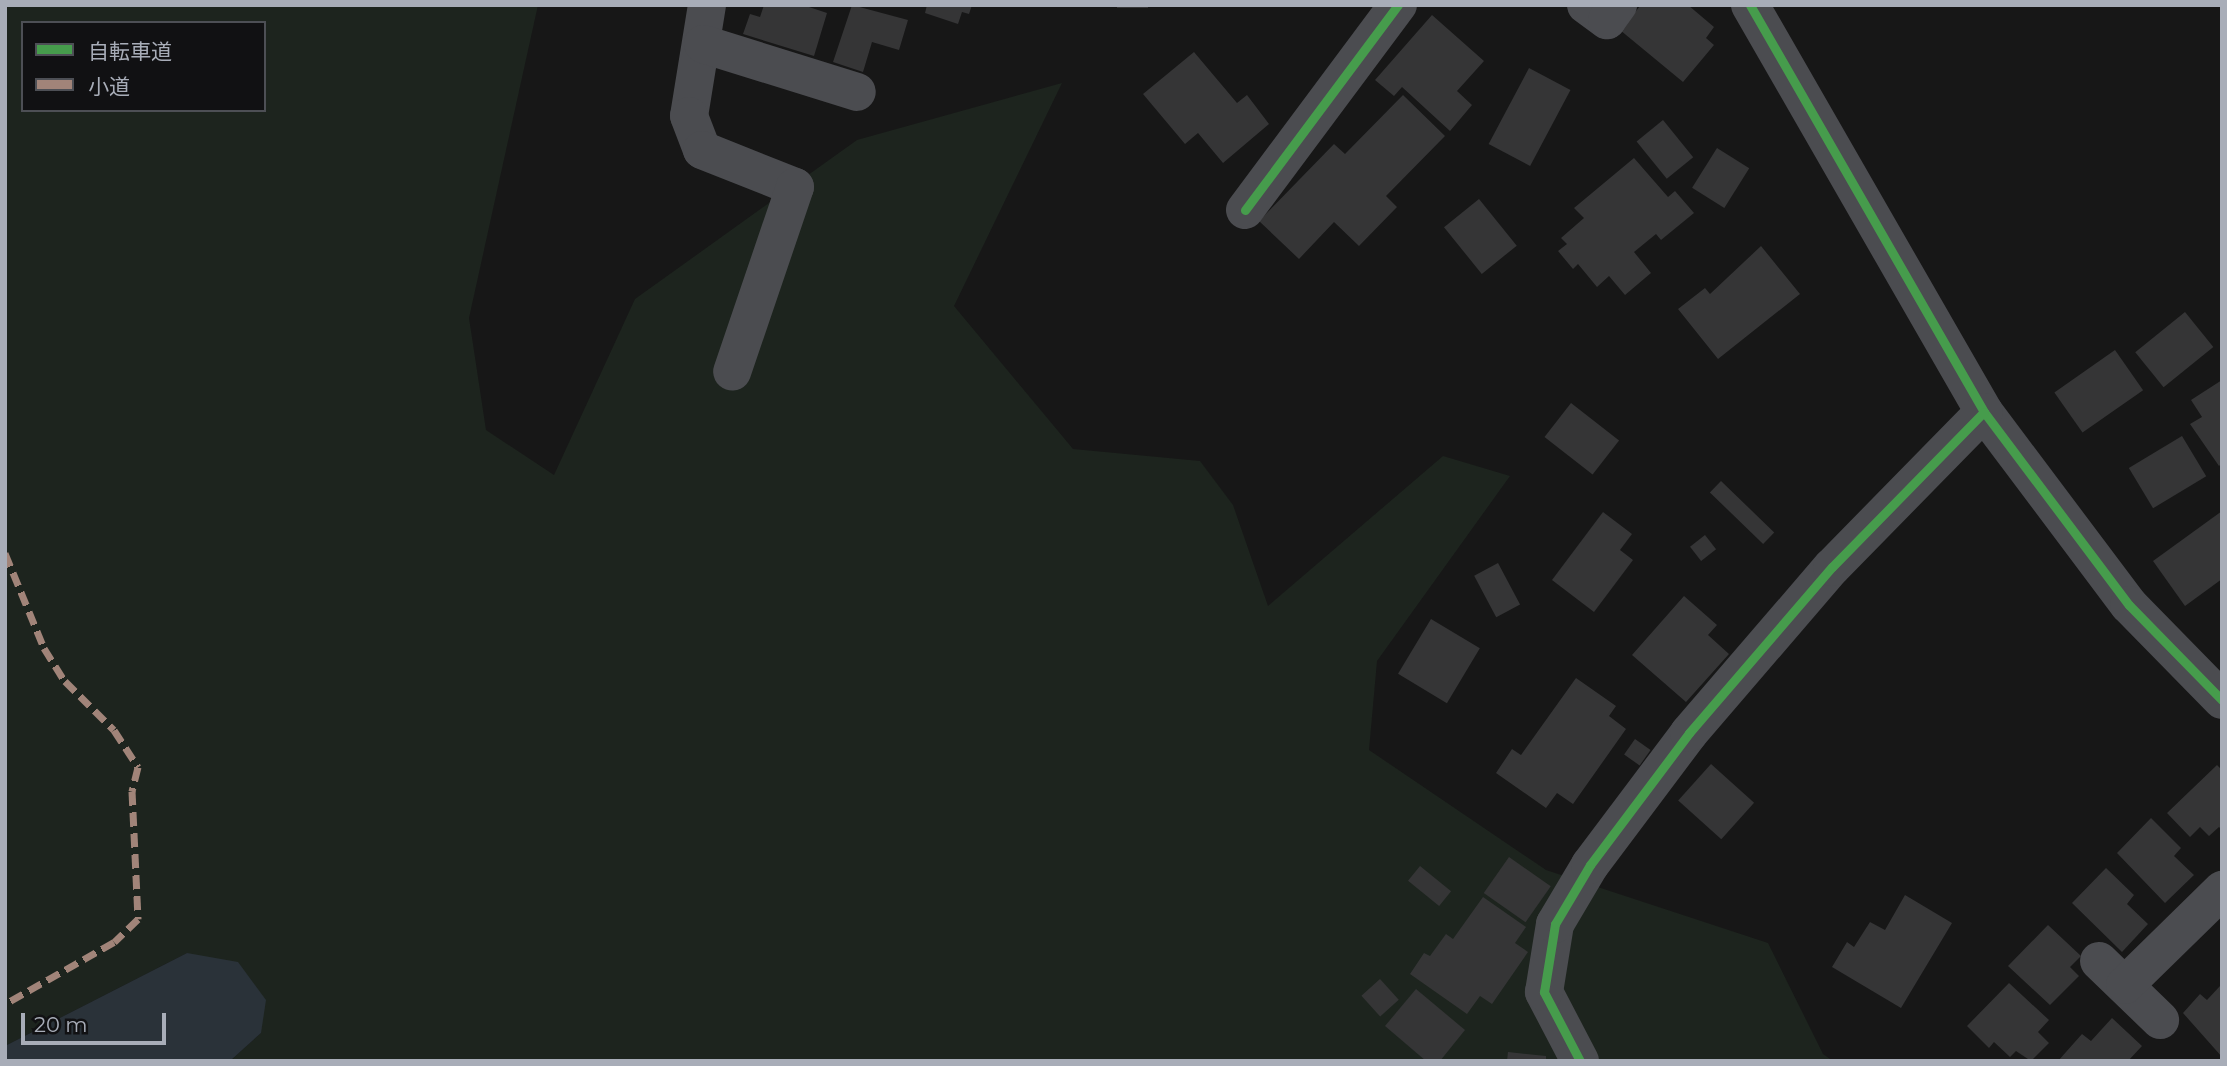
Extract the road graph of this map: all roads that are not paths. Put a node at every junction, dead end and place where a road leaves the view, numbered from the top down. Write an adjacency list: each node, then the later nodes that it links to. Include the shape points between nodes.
1 (707, 5): 6 (street)
2 (1398, 5): 8 (street)
3 (1586, 5): 4 (street, via 1607,20)
4 (1618, 5)
5 (1750, 5): 10 (street)
6 (703, 44): 7 (street); 9 (street, via 689,116 702,150 795,187)
7 (857, 92)
8 (1245, 210)
9 (732, 372)
10 (1984, 412): 11 (street, via 2129,604); 14 (street, via 1832,567 1689,733 1590,865 1555,924 1544,992)
11 (2222, 700)
12 (2222, 890): 13 (street, via 2112,973)
13 (2160, 1020)
14 (1580, 1061)

